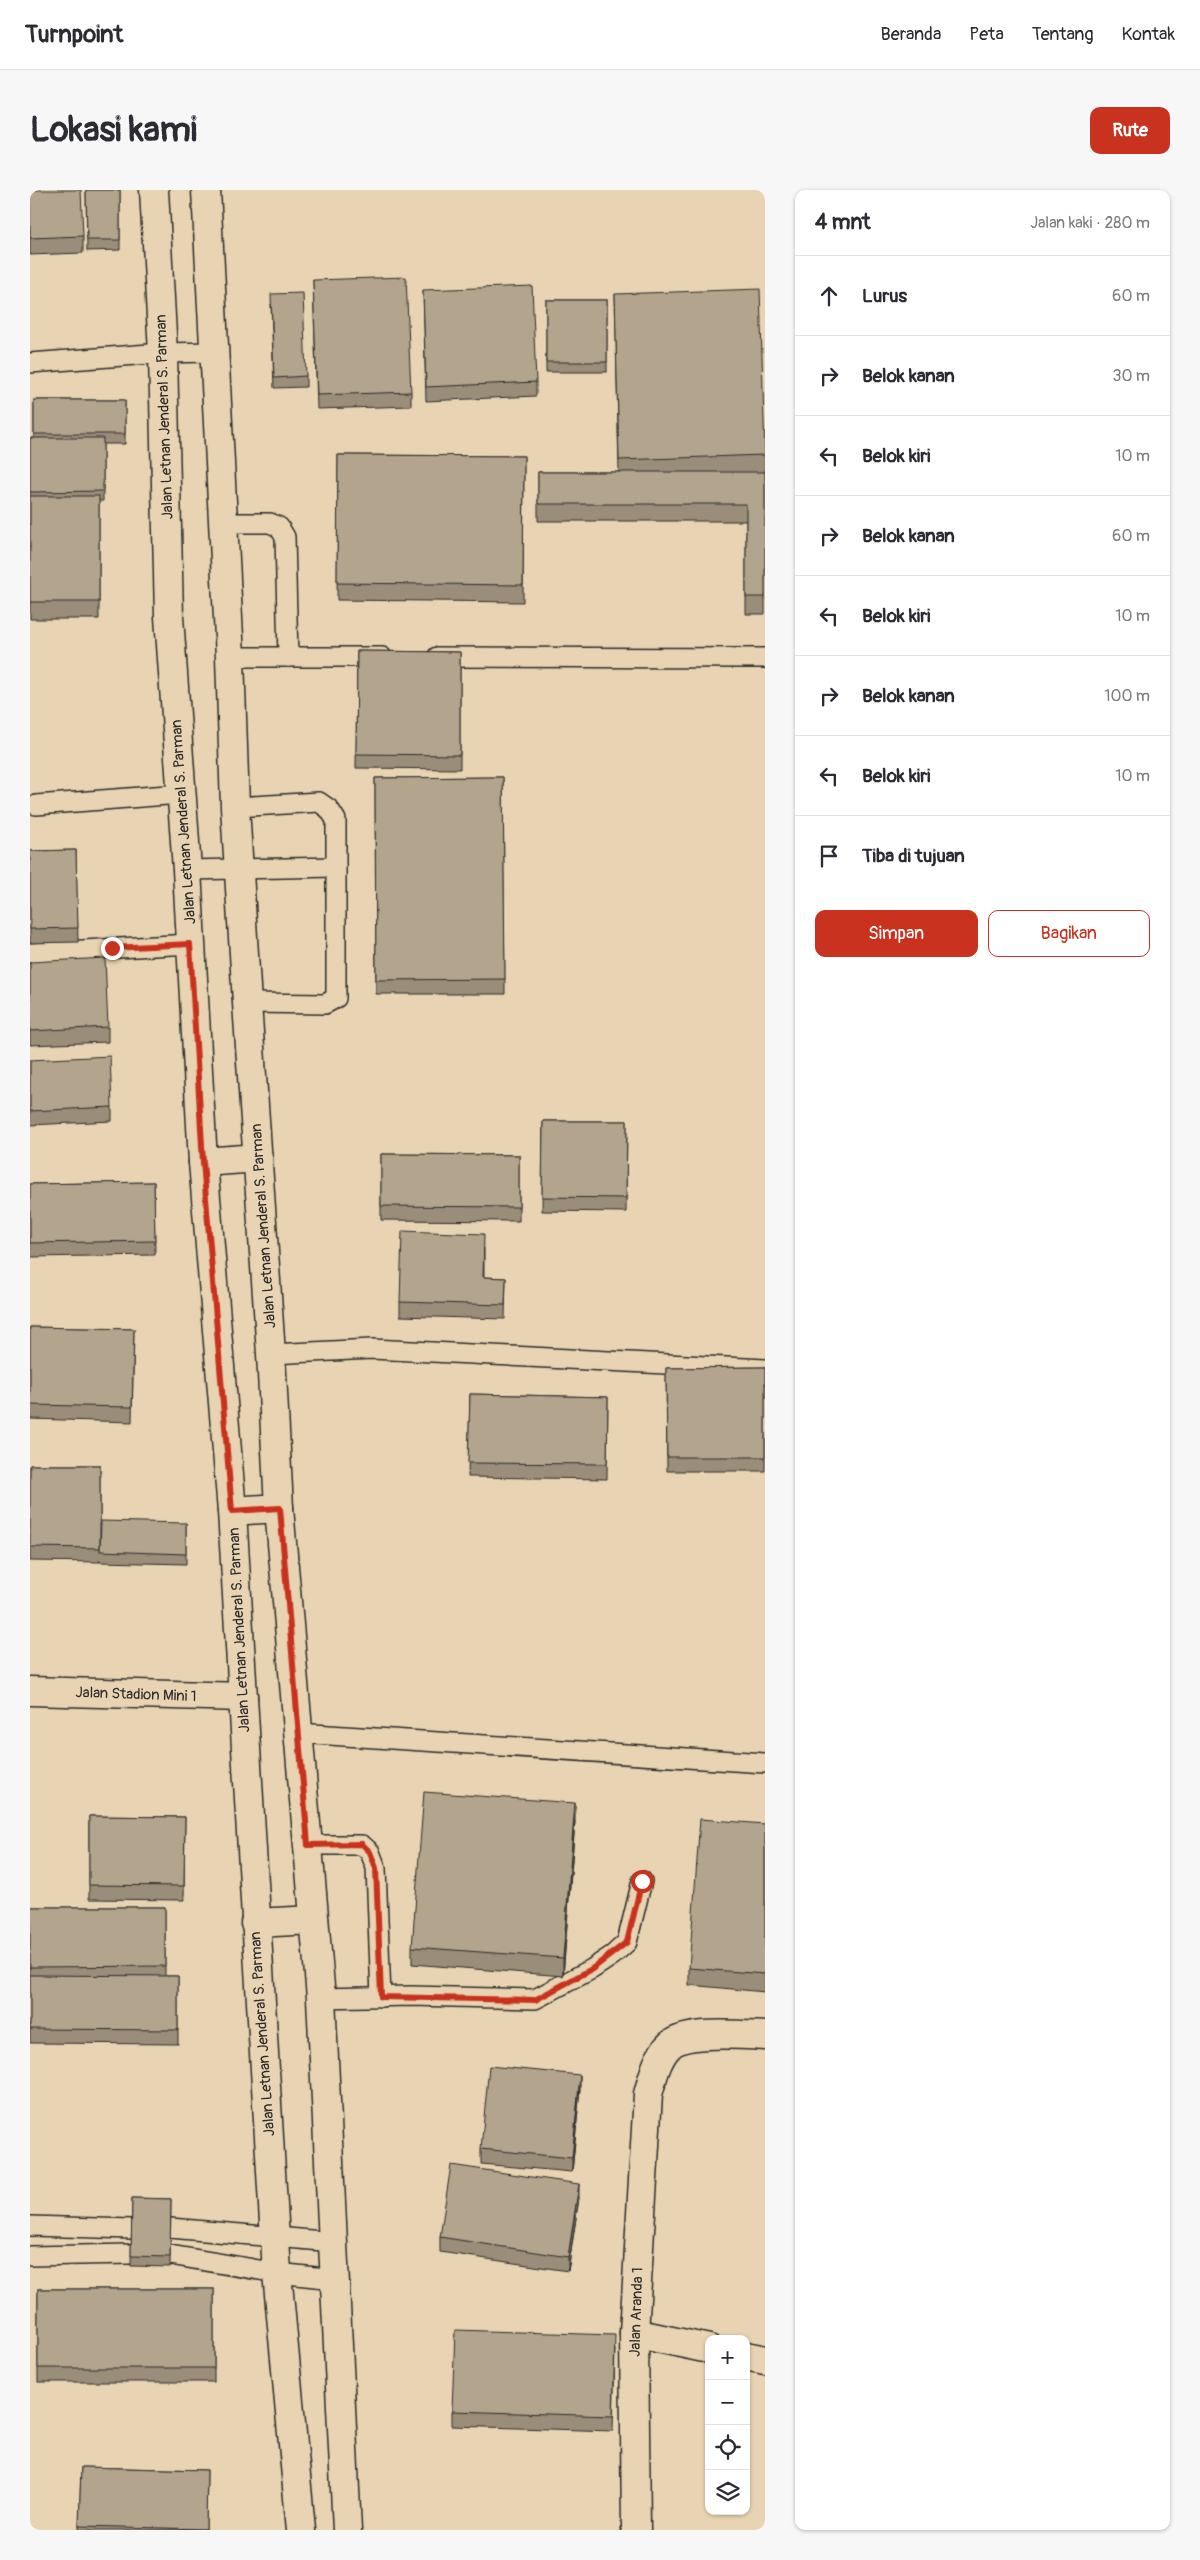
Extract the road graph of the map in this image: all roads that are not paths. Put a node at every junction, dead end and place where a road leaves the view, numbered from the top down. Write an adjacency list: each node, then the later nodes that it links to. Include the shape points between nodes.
1 (154, 190): 4 (street, Jalan Letnan Jenderal S. Parman)
2 (206, 190): 3 (street, Jalan Letnan Jenderal S. Parman)
3 (213, 352): 4 (lane); 6 (street, Jalan Letnan Jenderal S. Parman)
4 (163, 353): 5 (lane); 12 (street, Jalan Letnan Jenderal S. Parman, via 169,617)
5 (30, 363)
6 (223, 522): 7 (street, Jalan Letnan Jenderal S. Parman); 8 (lane, via 270,522 280,527 285,537)
7 (230, 657): 8 (lane); 14 (street, Jalan Letnan Jenderal S. Parman)
8 (288, 657): 9 (lane)
9 (397, 657)
10 (417, 657): 11 (lane)
11 (765, 658)
12 (181, 794): 13 (lane); 17 (street, Jalan Letnan Jenderal S. Parman)
13 (36, 805)
14 (235, 807): 15 (lane, via 319,802 336,820); 16 (street, Jalan Letnan Jenderal S. Parman)
15 (336, 867): 16 (lane); 20 (lane, via 336,998 326,1004)
16 (239, 868): 17 (lane); 20 (street, Jalan Letnan Jenderal S. Parman)
17 (187, 870): 18 (street, Jalan Letnan Jenderal S. Parman)
18 (190, 944): 19 (lane); 22 (street, Jalan Letnan Jenderal S. Parman)
19 (30, 953)
20 (247, 1003): 21 (street, Jalan Letnan Jenderal S. Parman)
21 (258, 1158): 22 (street); 23 (street, Jalan Letnan Jenderal S. Parman)
22 (203, 1162): 26 (street, Jalan Letnan Jenderal S. Parman)
23 (272, 1354): 24 (lane, via 372,1349); 25 (street, Jalan Letnan Jenderal S. Parman)
24 (765, 1369)
25 (280, 1508): 26 (street); 29 (street, Jalan Letnan Jenderal S. Parman)
26 (232, 1511): 28 (street, Jalan Letnan Jenderal S. Parman)
27 (30, 1691): 28 (street, Jalan Stadion Mini 1)
28 (243, 1697): 34 (street, Jalan Letnan Jenderal S. Parman)
29 (298, 1733): 30 (lane); 31 (street, Jalan Letnan Jenderal S. Parman)
30 (765, 1763)
31 (308, 1845): 33 (street, Jalan Letnan Jenderal S. Parman); 35 (lane, via 362,1844 370,1852 376,1868)
32 (642, 1881): 35 (lane, via 627,1942 592,1969 535,2000)
33 (314, 1920): 34 (street); 36 (street, Jalan Letnan Jenderal S. Parman)
34 (255, 1923): 41 (street, Jalan Letnan Jenderal S. Parman)
35 (381, 1997): 36 (lane)
36 (320, 1998): 42 (street, Jalan Letnan Jenderal S. Parman)
37 (765, 2036): 48 (street, Jalan Aranda 1, via 725,2033 697,2036 671,2044 656,2066 648,2094)
38 (30, 2226): 40 (lane)
39 (170, 2228): 41 (lane)
40 (132, 2229)
41 (276, 2236): 42 (lane); 46 (street, Jalan Letnan Jenderal S. Parman)
42 (334, 2242): 47 (street, Jalan Letnan Jenderal S. Parman)
43 (131, 2254): 45 (lane)
44 (170, 2255): 46 (lane)
45 (30, 2256)
46 (277, 2273): 47 (lane); 52 (street, Jalan Letnan Jenderal S. Parman)
47 (335, 2279): 53 (street, Jalan Letnan Jenderal S. Parman)
48 (634, 2333): 49 (street); 54 (street, Jalan Aranda 1)
49 (705, 2347)
50 (750, 2357): 51 (street)
51 (765, 2360)
52 (301, 2530)
53 (347, 2530)
54 (636, 2530)

